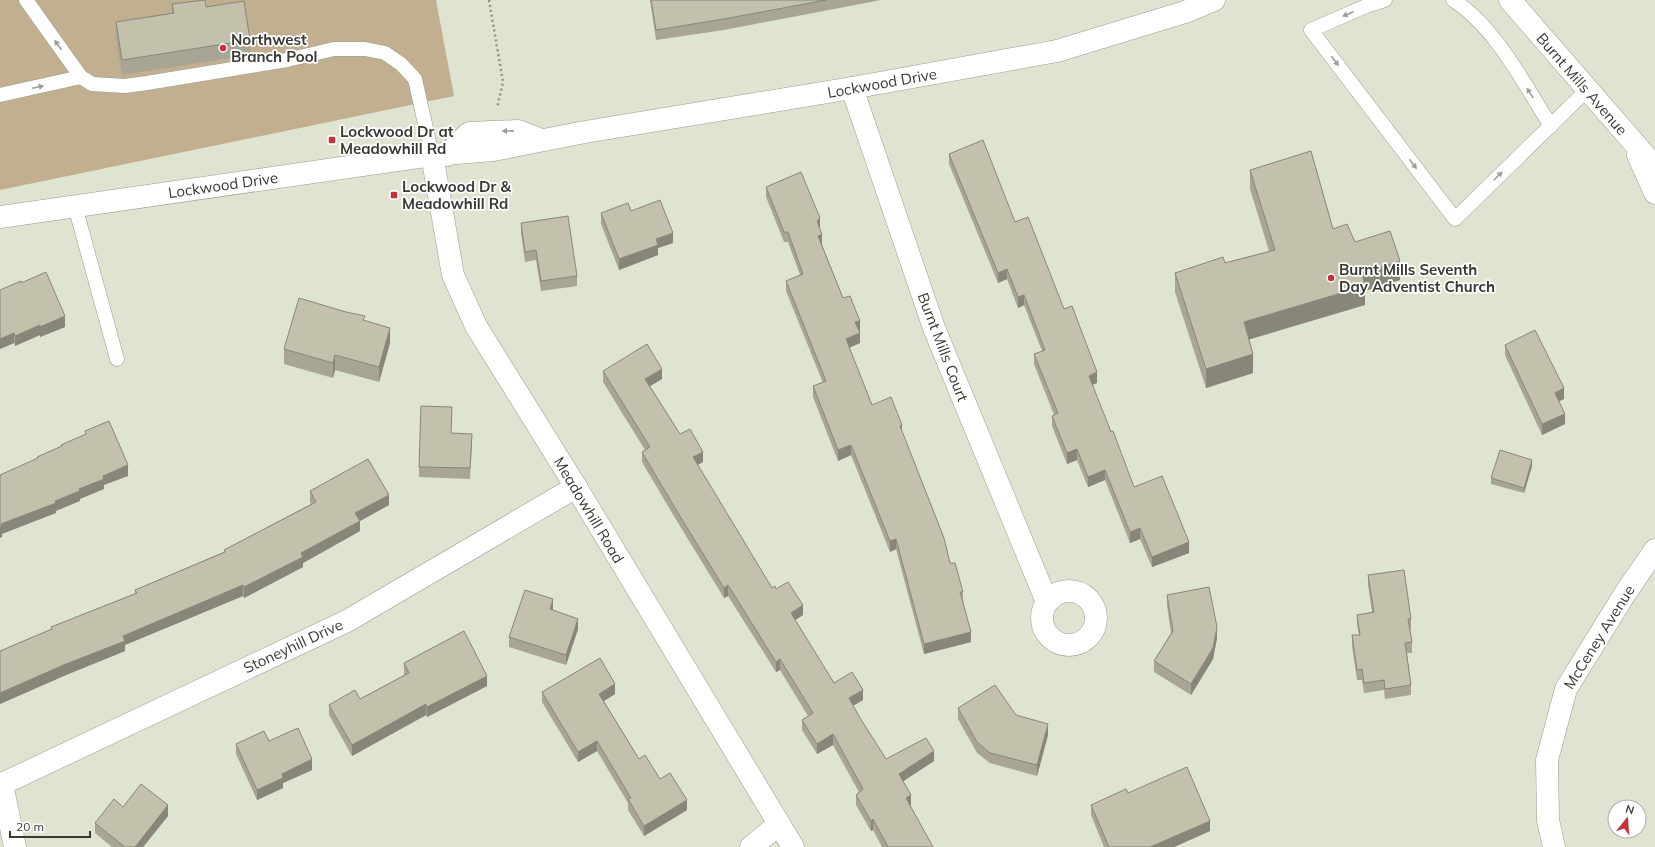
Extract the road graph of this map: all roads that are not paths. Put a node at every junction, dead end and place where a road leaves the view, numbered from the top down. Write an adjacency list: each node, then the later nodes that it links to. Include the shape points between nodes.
1 (26, 0): 6 (lane, one-way to 1)
2 (1214, 0): 7 (street, Lockwood Drive, via 1185,12 1057,51)
3 (1385, 0): 10 (lane, one-way to 10, via 1311,30 1455,219)
4 (1453, 0): 10 (lane, one-way to 4, via 1499,44 1465,7)
5 (1510, 0): 8 (street, Burnt Mills Avenue)
6 (81, 77): 9 (lane, one-way to 6); 12 (lane, via 92,84 124,86 287,60 334,49 365,49 385,54 401,64 415,79)
7 (852, 88): 12 (street, Lockwood Drive, via 585,132 545,141 518,131 469,133); 20 (street, Burnt Mills Court, via 934,328)
8 (1587, 90): 10 (lane); 11 (street, Burnt Mills Avenue)
9 (0, 95)
10 (1551, 126)
11 (1631, 141): 13 (street, Burnt Mills Avenue); 14 (street)
12 (439, 155): 15 (street, Lockwood Drive); 18 (street, Meadowhill Road, via 453,275 476,326)
13 (1655, 167)
14 (1655, 193)
15 (75, 206): 16 (street, Lockwood Drive); 17 (lane)
16 (0, 217)
17 (117, 359)
18 (576, 487): 21 (street, Stoneyhill Drive, via 347,621); 22 (street, Meadowhill Road)
19 (1655, 550): 26 (street, McCeney Avenue, via 1566,689 1547,760 1548,820)
20 (1047, 602)
21 (1, 785): 23 (street)
22 (779, 824): 24 (street); 25 (street, Meadowhill Road)
23 (15, 847)
24 (751, 847)
25 (793, 847)
26 (1554, 847)

